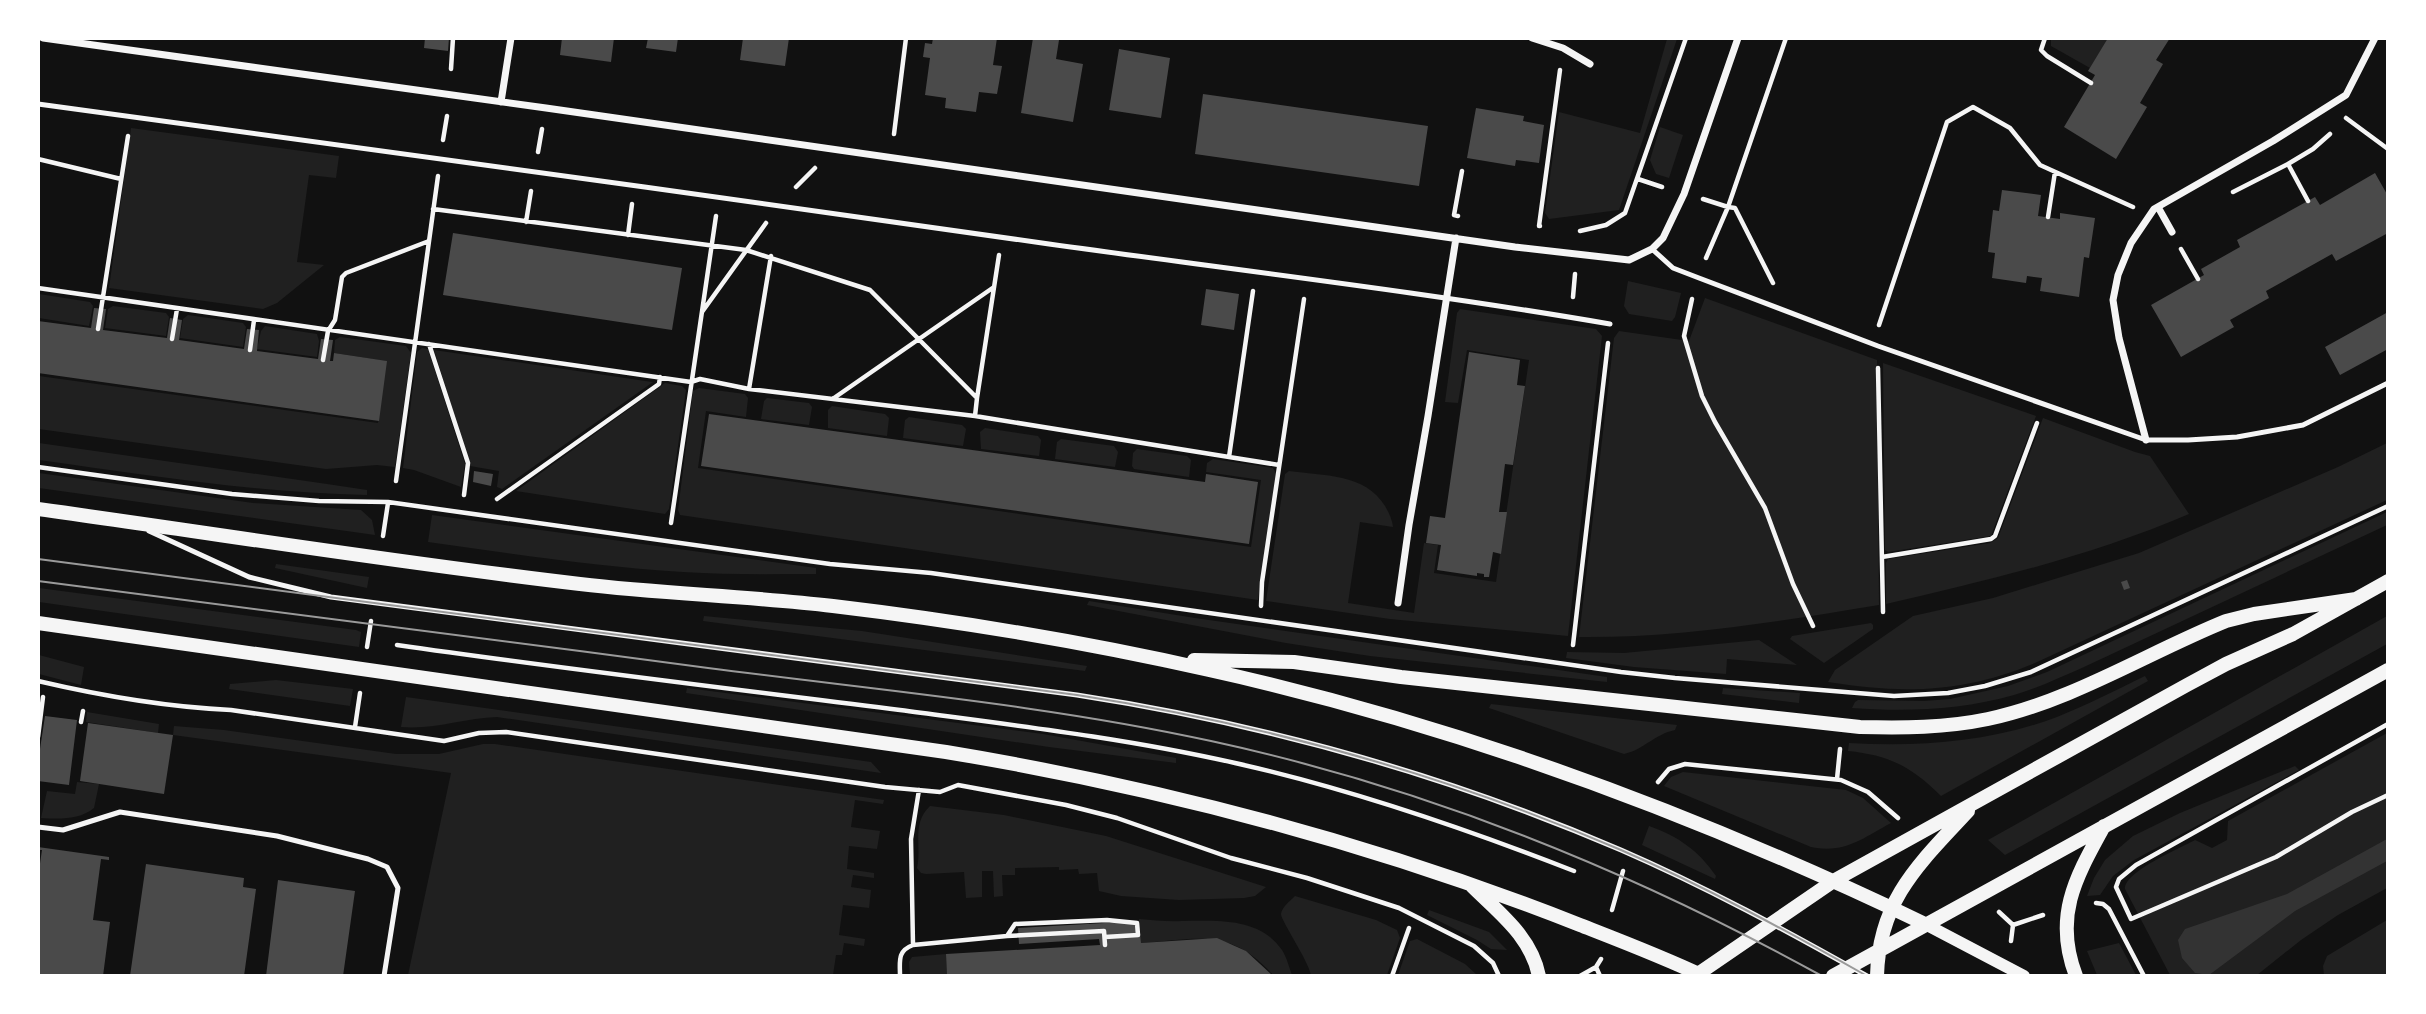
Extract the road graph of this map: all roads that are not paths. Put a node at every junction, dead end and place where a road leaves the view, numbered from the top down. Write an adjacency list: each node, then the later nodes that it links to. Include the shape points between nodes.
1 (43, 38): 7 (street)
2 (511, 38): 7 (street)
3 (1532, 38): 6 (street, via 1563,48)
4 (1738, 38): 12 (street, via 1684,194 1663,238)
5 (2375, 38): 9 (street, via 2346,95)
6 (1590, 64)
7 (501, 102): 11 (street)
8 (38, 104): 13 (lane)
9 (2158, 207): 10 (street); 16 (street, via 2131,243 2113,300)
10 (2172, 232)
11 (1456, 239): 12 (street, via 1629,260); 13 (street)
12 (1652, 249): 16 (lane, via 1674,268 1699,278)
13 (1446, 300): 14 (lane); 21 (street)
14 (1610, 324)
15 (2388, 383): 16 (lane, via 2303,425 2237,438)
16 (2146, 440)
17 (38, 509): 18 (main road)
18 (131, 522): 23 (main road, via 578,584 845,608 1016,632); 31 (lane, via 249,577 331,597 1077,695 1256,729 1394,766 1537,816 1658,867)
19 (2388, 581): 20 (main road)
20 (2356, 599): 23 (main road, via 2226,621 2038,704 1989,719 1912,729 1860,727 1294,662); 25 (main road, via 2226,664)
21 (1398, 603)
22 (38, 623): 29 (main road, via 1047,769 1260,818)
23 (1161, 659): 28 (main road, via 1334,701 1536,762 1683,816)
24 (2388, 670): 26 (main road)
25 (1979, 800): 28 (main road); 30 (main road, via 1912,874)
26 (2104, 826): 32 (main road); 42 (main road, via 2078,874 2067,908 2067,947)
27 (38, 827): 35 (lane, via 63,830 120,812 277,836 387,867 398,888)
28 (1835, 880): 30 (main road); 31 (main road)
29 (1468, 883): 36 (main road, via 1522,935); 37 (main road)
30 (1891, 908): 32 (main road); 33 (main road)
31 (1771, 923): 34 (lane); 37 (main road)
32 (1925, 924): 33 (main road); 41 (street)
33 (1880, 949): 34 (main road); 40 (main road)
34 (1850, 966): 38 (main road); 39 (lane)
35 (384, 975)
36 (1539, 975)
37 (1699, 975)
38 (1833, 975)
39 (1867, 975)
40 (1877, 975)
41 (2024, 975)
42 (2076, 975)

